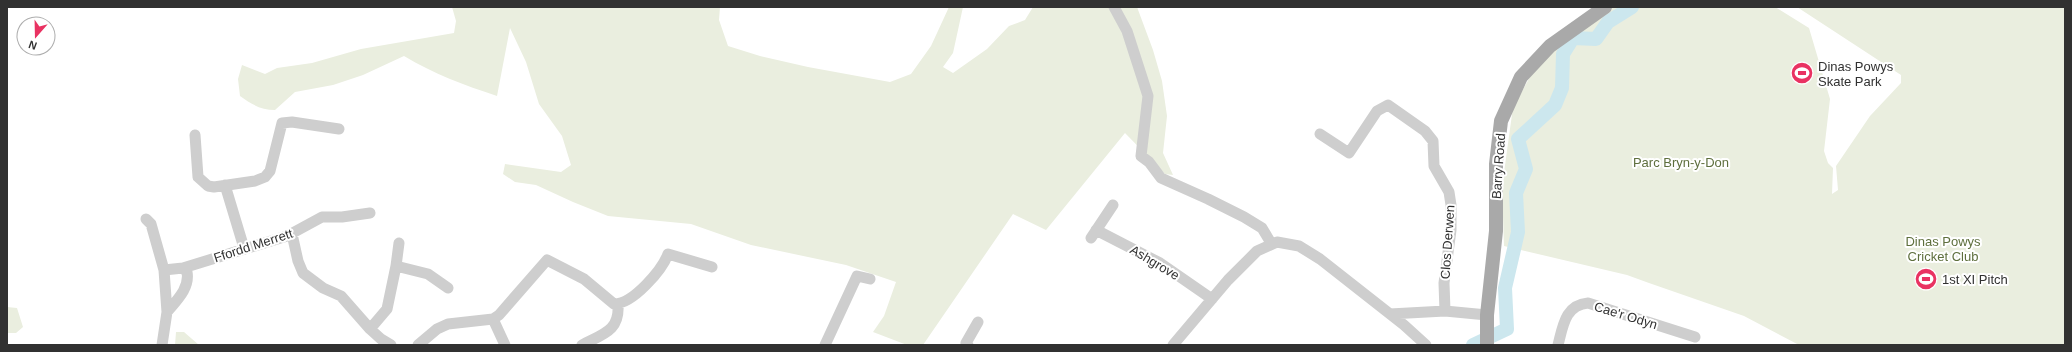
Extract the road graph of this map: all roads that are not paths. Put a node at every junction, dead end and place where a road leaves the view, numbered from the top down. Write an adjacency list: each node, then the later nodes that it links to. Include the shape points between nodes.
1 (1114, 7): 12 (street, via 1128,31 1148,96 1141,156 1161,178 1262,228)
2 (1605, 7): 25 (main road, Barry Road, via 1550,46 1521,77 1501,121 1496,164 1496,231)
3 (339, 129): 6 (street, via 292,122 282,123 271,165 265,177)
4 (1320, 134): 23 (street, Clos Derwen, via 1349,153 1377,111 1388,105 1425,131 1433,141 1434,166 1449,192 1451,205 1451,230 1444,283)
5 (195, 135): 6 (street, via 198,177 208,186)
6 (225, 186): 13 (street)
7 (1113, 205): 20 (street, Ashgrove, via 1093,234 1160,264)
8 (370, 213): 10 (street, Ffordd Merrett, via 322,217)
9 (146, 219): 17 (street, via 150,224)
10 (292, 234): 13 (street, Ffordd Merrett); 28 (street, via 298,261 304,273 323,288 341,296)
11 (399, 243): 14 (street)
12 (1271, 244): 20 (street, via 1257,251); 24 (street, via 1290,243 1308,251)
13 (244, 248): 16 (street, Ffordd Merrett)
14 (396, 266): 19 (street, via 428,274); 28 (street, via 387,309)
15 (712, 267): 21 (street, via 668,254 656,275)
16 (183, 268): 17 (street, Ffordd Merrett); 22 (street, via 187,272 188,280 182,294)
17 (164, 270): 22 (street)
18 (870, 279): 36 (street, via 857,276)
19 (448, 288)
20 (1212, 299): 38 (street)
21 (618, 304): 26 (street, via 610,302 584,279 547,260 506,308); 35 (street, via 619,315 614,326)
22 (167, 312): 31 (street)
23 (1445, 312): 24 (street); 25 (street)
24 (1390, 314): 39 (street)
25 (1487, 315): 30 (main road, Barry Road)
26 (493, 319): 33 (street, via 448,324); 34 (street)
27 (978, 322): 37 (street, via 966,343)
28 (370, 329): 32 (street)
29 (1695, 337): 40 (street, Cae'r Odyn, via 1588,303 1577,305 1568,313)
30 (1487, 341)
31 (162, 345)
32 (391, 345)
33 (418, 345)
34 (505, 345)
35 (582, 345)
36 (825, 345)
37 (968, 345)
38 (1173, 345)
39 (1426, 345)
40 (1558, 345)

